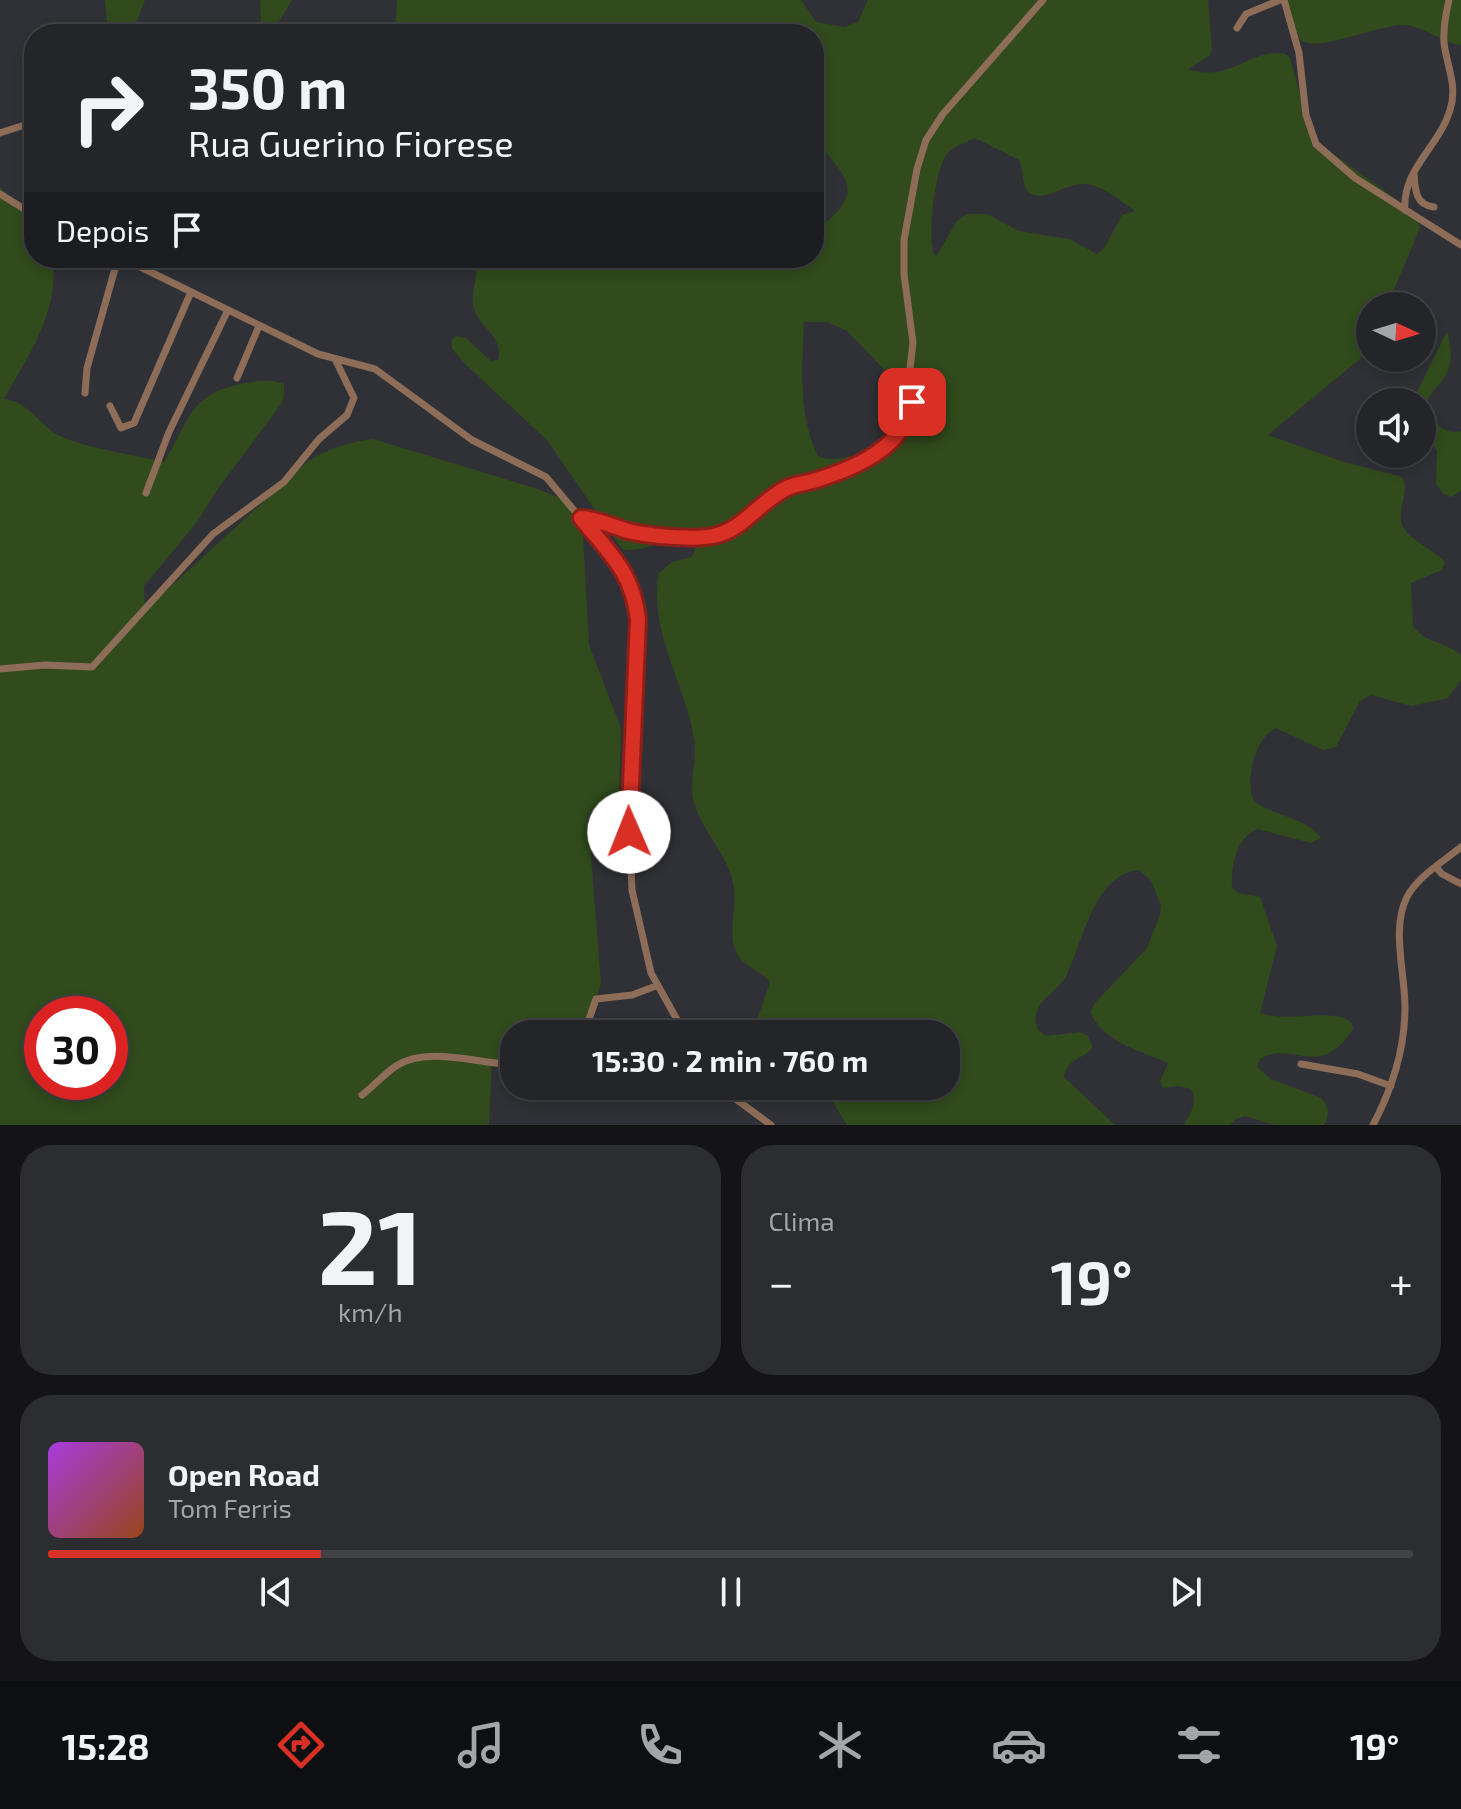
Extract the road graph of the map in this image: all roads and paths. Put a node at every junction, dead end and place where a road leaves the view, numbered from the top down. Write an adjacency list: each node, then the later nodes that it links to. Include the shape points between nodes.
1 (1043, 0): 23 (street, via 926,140 904,240 912,402 910,420 897,437 851,467 789,487 737,529 711,537 630,531)
2 (1282, 0): 4 (street, via 1246,14); 11 (street, via 1299,53 1311,135 1355,178)
3 (1449, 0): 7 (street, via 1444,40 1454,96 1447,120)
4 (1237, 28)
5 (24, 125): 6 (street)
6 (0, 133)
7 (1414, 170): 9 (street, via 1418,200); 11 (street, via 1404,195)
8 (0, 194): 10 (street)
9 (1434, 207)
10 (24, 209)
11 (1405, 210): 12 (street)
12 (1461, 245)
13 (117, 268): 20 (street, via 87,368)
14 (148, 268): 15 (street)
15 (191, 292): 16 (street); 21 (street, via 134,423 121,428)
16 (227, 312): 17 (street); 22 (street)
17 (259, 326): 18 (street); 19 (street)
18 (336, 361): 23 (street, via 375,369 472,440 532,468); 24 (street, via 354,398 347,415 284,482 213,534 92,667)
19 (237, 378)
20 (85, 393)
21 (110, 406)
22 (146, 493)
23 (581, 518): 28 (street, via 625,571 634,592 638,619 630,860 632,890)
24 (0, 669)
25 (1461, 847): 26 (street)
26 (1436, 867): 27 (street); 33 (street, via 1412,888 1402,913 1405,1011)
27 (1461, 884)
28 (656, 986): 29 (street, via 596,999); 30 (street)
29 (589, 1020)
30 (677, 1020)
31 (500, 1064): 34 (street, via 412,1058)
32 (1301, 1064): 33 (street)
33 (1391, 1086): 37 (street)
34 (362, 1095)
35 (737, 1100): 36 (street)
36 (771, 1125)
37 (1373, 1125)

